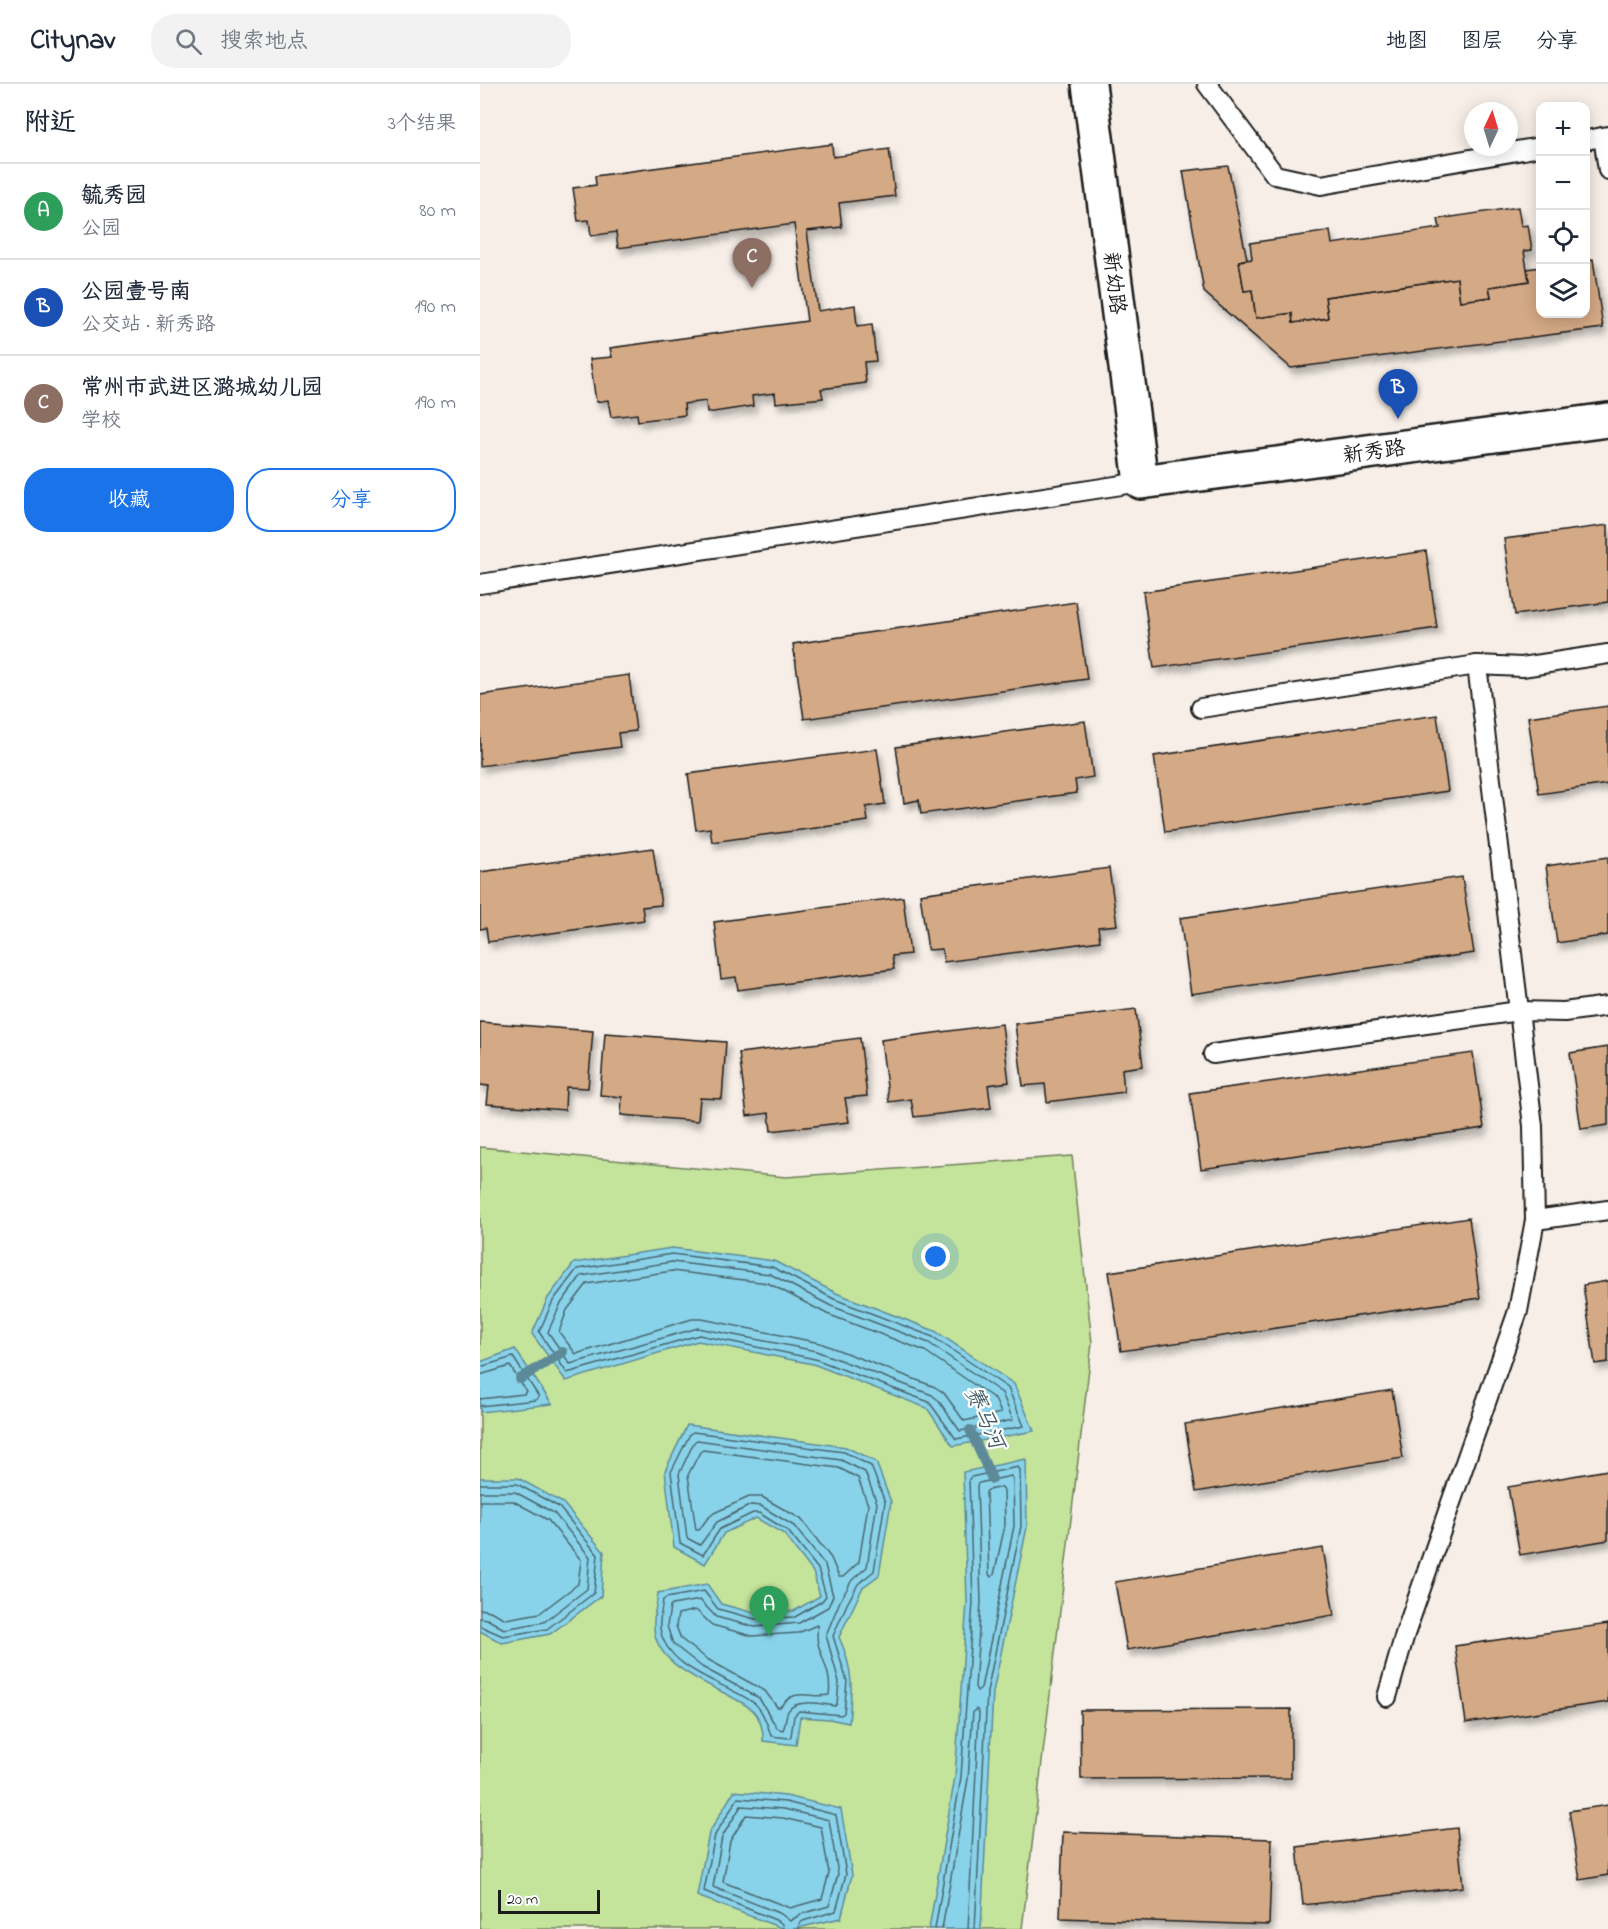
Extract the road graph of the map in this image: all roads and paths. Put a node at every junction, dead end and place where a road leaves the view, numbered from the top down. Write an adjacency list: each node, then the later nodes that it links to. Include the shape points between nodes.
1 (1089, 84): 7 (street, 新幼路)
2 (1207, 84): 4 (lane, via 1275,175 1321,185)
3 (1599, 138): 5 (lane)
4 (1536, 148)
5 (1608, 170)
6 (1608, 420): 7 (street, 新秀路)
7 (1141, 482): 8 (lane)
8 (480, 584)
9 (1608, 654): 10 (lane, via 1522,667)
10 (1477, 665): 11 (lane); 13 (lane)
11 (1201, 708)
12 (1608, 1006): 13 (lane, via 1564,1012)
13 (1519, 1011): 14 (lane); 16 (lane, via 1533,1126)
14 (1213, 1054)
15 (1608, 1210): 16 (lane)
16 (1535, 1220): 17 (lane, via 1518,1311 1405,1634)
17 (1387, 1697)

